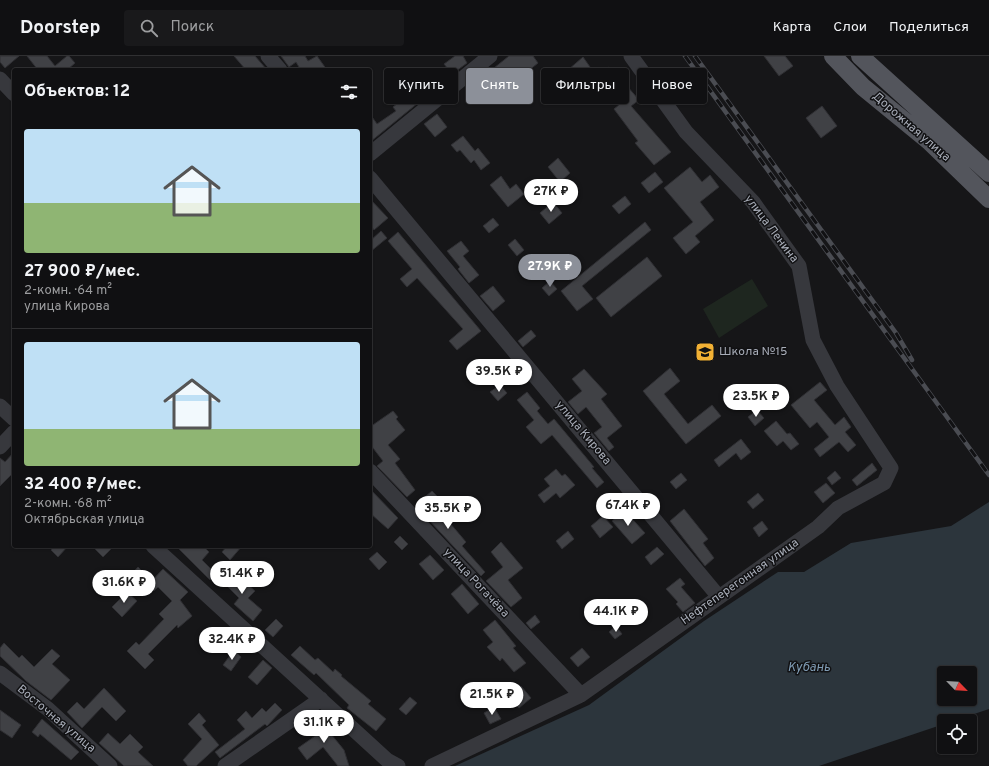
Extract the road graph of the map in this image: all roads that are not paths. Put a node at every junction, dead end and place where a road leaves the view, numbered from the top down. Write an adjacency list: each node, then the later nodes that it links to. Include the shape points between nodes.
1 (268, 56): 6 (street)
2 (490, 56): 9 (street)
3 (631, 56): 17 (street, улица Ленина, via 686,132 753,202 799,266 813,340 838,386)
4 (833, 56): 12 (main road, Дорожная улица, via 863,87 929,141)
5 (860, 56): 10 (main road, Дорожная улица)
6 (278, 68)
7 (0, 79): 8 (street)
8 (12, 92)
9 (372, 152)
10 (989, 173)
11 (372, 180): 20 (street, улица Кирова)
12 (989, 199)
13 (0, 406): 14 (street)
14 (12, 417)
15 (12, 434): 16 (street)
16 (0, 446)
17 (891, 468): 20 (street, Нефтеперегонная улица, via 884,483 838,508 818,527)
18 (372, 473): 22 (street, улица Рогачёва)
19 (155, 548): 23 (street)
20 (719, 597): 22 (street, Нефтеперегонная улица)
21 (0, 672): 24 (street, Восточная улица, via 48,709)
22 (581, 695): 27 (street, Нефтеперегонная улица)
23 (321, 699): 25 (street); 26 (street, via 387,760)
24 (110, 766)
25 (225, 766)
26 (398, 766)
27 (432, 766)

